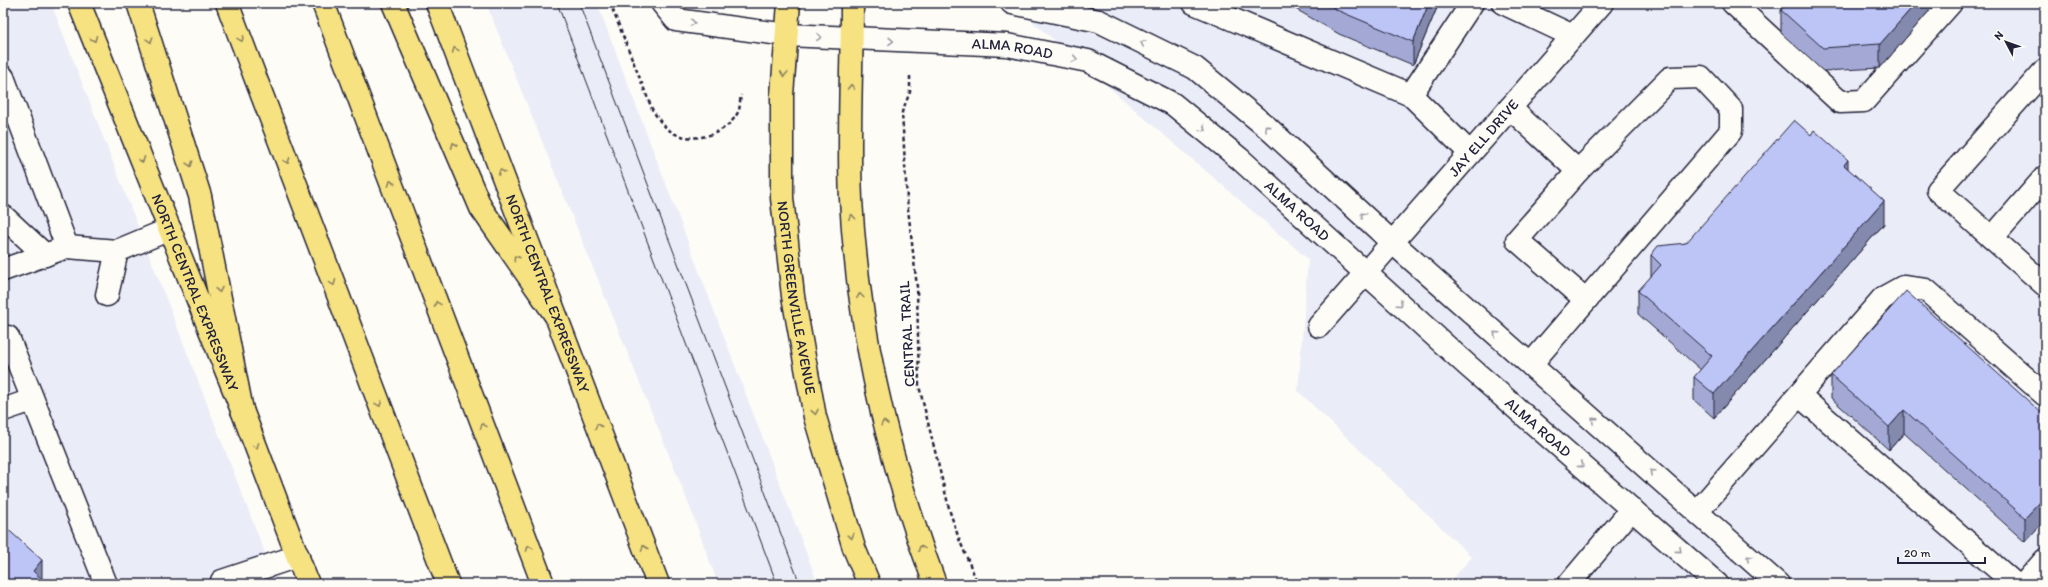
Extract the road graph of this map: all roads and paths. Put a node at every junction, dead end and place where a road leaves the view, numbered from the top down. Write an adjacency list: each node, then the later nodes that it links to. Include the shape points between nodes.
1 (79, 3): 31 (main road, NORTH CENTRAL EXPRESSWAY, one-way to 31)
2 (138, 3): 50 (main road, one-way to 50, via 200,196)
3 (227, 3): 59 (main road, one-way to 59)
4 (323, 3): 60 (main road, one-way to 4)
5 (393, 3): 42 (main road, one-way to 5, via 481,208)
6 (437, 3): 42 (main road, NORTH CENTRAL EXPRESSWAY, one-way to 6)
7 (610, 3): 24 (path, via 652,109 661,124 677,135 694,138 712,134 731,123 739,110)
8 (662, 3): 18 (street, ALMA ROAD, one-way to 18, via 676,20)
9 (789, 3): 18 (main road, NORTH GREENVILLE AVENUE)
10 (852, 3): 20 (main road)
11 (1012, 3): 33 (street, one-way to 11, via 1268,128 1195,68 1099,21)
12 (1194, 3): 25 (street)
13 (1472, 3): 25 (street)
14 (1503, 3): 19 (street)
15 (1602, 3): 19 (street, JAY ELL DRIVE)
16 (1951, 3): 17 (street, via 1864,101 1840,102)
17 (1735, 4)
18 (787, 35): 20 (street, ALMA ROAD, one-way to 20); 62 (main road, NORTH GREENVILLE AVENUE, one-way to 62, via 782,95 782,198 793,296 815,417 854,548)
19 (1573, 36): 26 (street, JAY ELL DRIVE)
20 (852, 39): 38 (street, ALMA ROAD, one-way to 38, via 1007,45 1088,61 1173,104 1240,159); 63 (main road, one-way to 20, via 913,525 884,426 863,317 851,200)
21 (2045, 70): 32 (street, via 1938,190)
22 (910, 76): 64 (path, CENTRAL TRAIL, via 910,92 902,112 907,200 916,287 919,386 950,512)
23 (3, 77): 34 (street)
24 (741, 95)
25 (1412, 95): 27 (street)
26 (1510, 108): 27 (street, JAY ELL DRIVE); 28 (street)
27 (1470, 153): 33 (street, JAY ELL DRIVE)
28 (1578, 171): 41 (street, via 1517,240); 41 (street, via 1670,78 1701,77 1731,108 1731,131)
29 (2045, 177): 32 (street)
30 (3, 216): 36 (street)
31 (170, 229): 35 (street); 50 (main road, NORTH CENTRAL EXPRESSWAY)
32 (1992, 238): 39 (street)
33 (1392, 242): 38 (street, JAY ELL DRIVE); 45 (street, one-way to 33)
34 (67, 247): 35 (street); 36 (street)
35 (117, 251): 40 (street)
36 (45, 255): 37 (street)
37 (3, 270)
38 (1366, 273): 43 (street, JAY ELL DRIVE); 51 (street, ALMA ROAD, one-way to 51)
39 (2045, 285)
40 (107, 294)
41 (1586, 300): 45 (street)
42 (554, 313): 61 (main road, NORTH CENTRAL EXPRESSWAY, one-way to 42)
43 (1319, 326)
44 (8, 337): 48 (street)
45 (1531, 364): 52 (street, one-way to 45)
46 (1799, 395): 47 (street, via 1883,298 1903,287 1926,290); 52 (street); 67 (street)
47 (2045, 395)
48 (32, 400): 49 (street); 57 (street)
49 (3, 410)
50 (242, 410): 53 (main road, NORTH CENTRAL EXPRESSWAY, one-way to 53)
51 (1632, 509): 56 (street); 65 (street, ALMA ROAD, one-way to 65)
52 (1698, 512): 66 (street, one-way to 52)
53 (298, 556): 55 (street); 58 (main road, NORTH CENTRAL EXPRESSWAY)
54 (2045, 560): 68 (street)
55 (222, 581)
56 (1575, 582)
57 (106, 584)
58 (308, 584)
59 (448, 584)
60 (543, 584)
61 (658, 584)
62 (869, 584)
63 (935, 584)
64 (978, 584)
65 (1717, 584)
66 (1778, 584)
67 (2015, 584)
68 (2024, 584)

